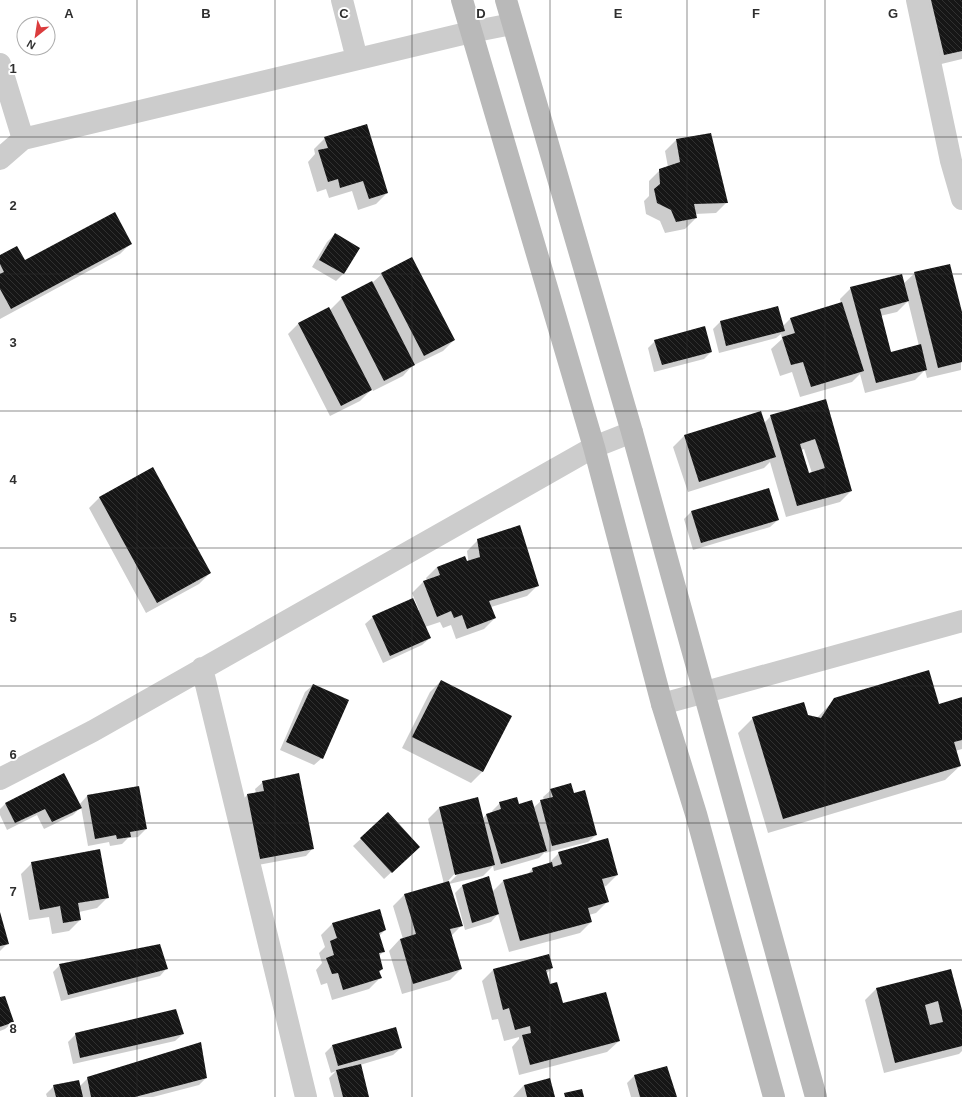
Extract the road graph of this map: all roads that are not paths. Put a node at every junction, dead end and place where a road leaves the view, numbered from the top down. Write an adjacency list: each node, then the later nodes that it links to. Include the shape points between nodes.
1 (342, 0): 7 (street)
2 (462, 0): 6 (street)
3 (506, 0): 5 (street)
4 (917, 0): 11 (street, via 951,161)
5 (512, 24): 6 (street); 12 (street)
6 (471, 32): 7 (street); 13 (street)
7 (356, 59): 9 (street)
8 (0, 64): 9 (street)
9 (23, 139): 10 (street)
10 (0, 159)
11 (962, 199)
12 (632, 432): 13 (street); 16 (street)
13 (594, 448): 15 (street); 17 (street)
14 (962, 621): 16 (street)
15 (202, 668): 18 (street, via 92,731); 19 (street)
16 (703, 692): 17 (street); 21 (street)
17 (662, 704): 20 (street, via 696,814)
18 (0, 779)
19 (306, 1097)
20 (774, 1097)
21 (816, 1097)

